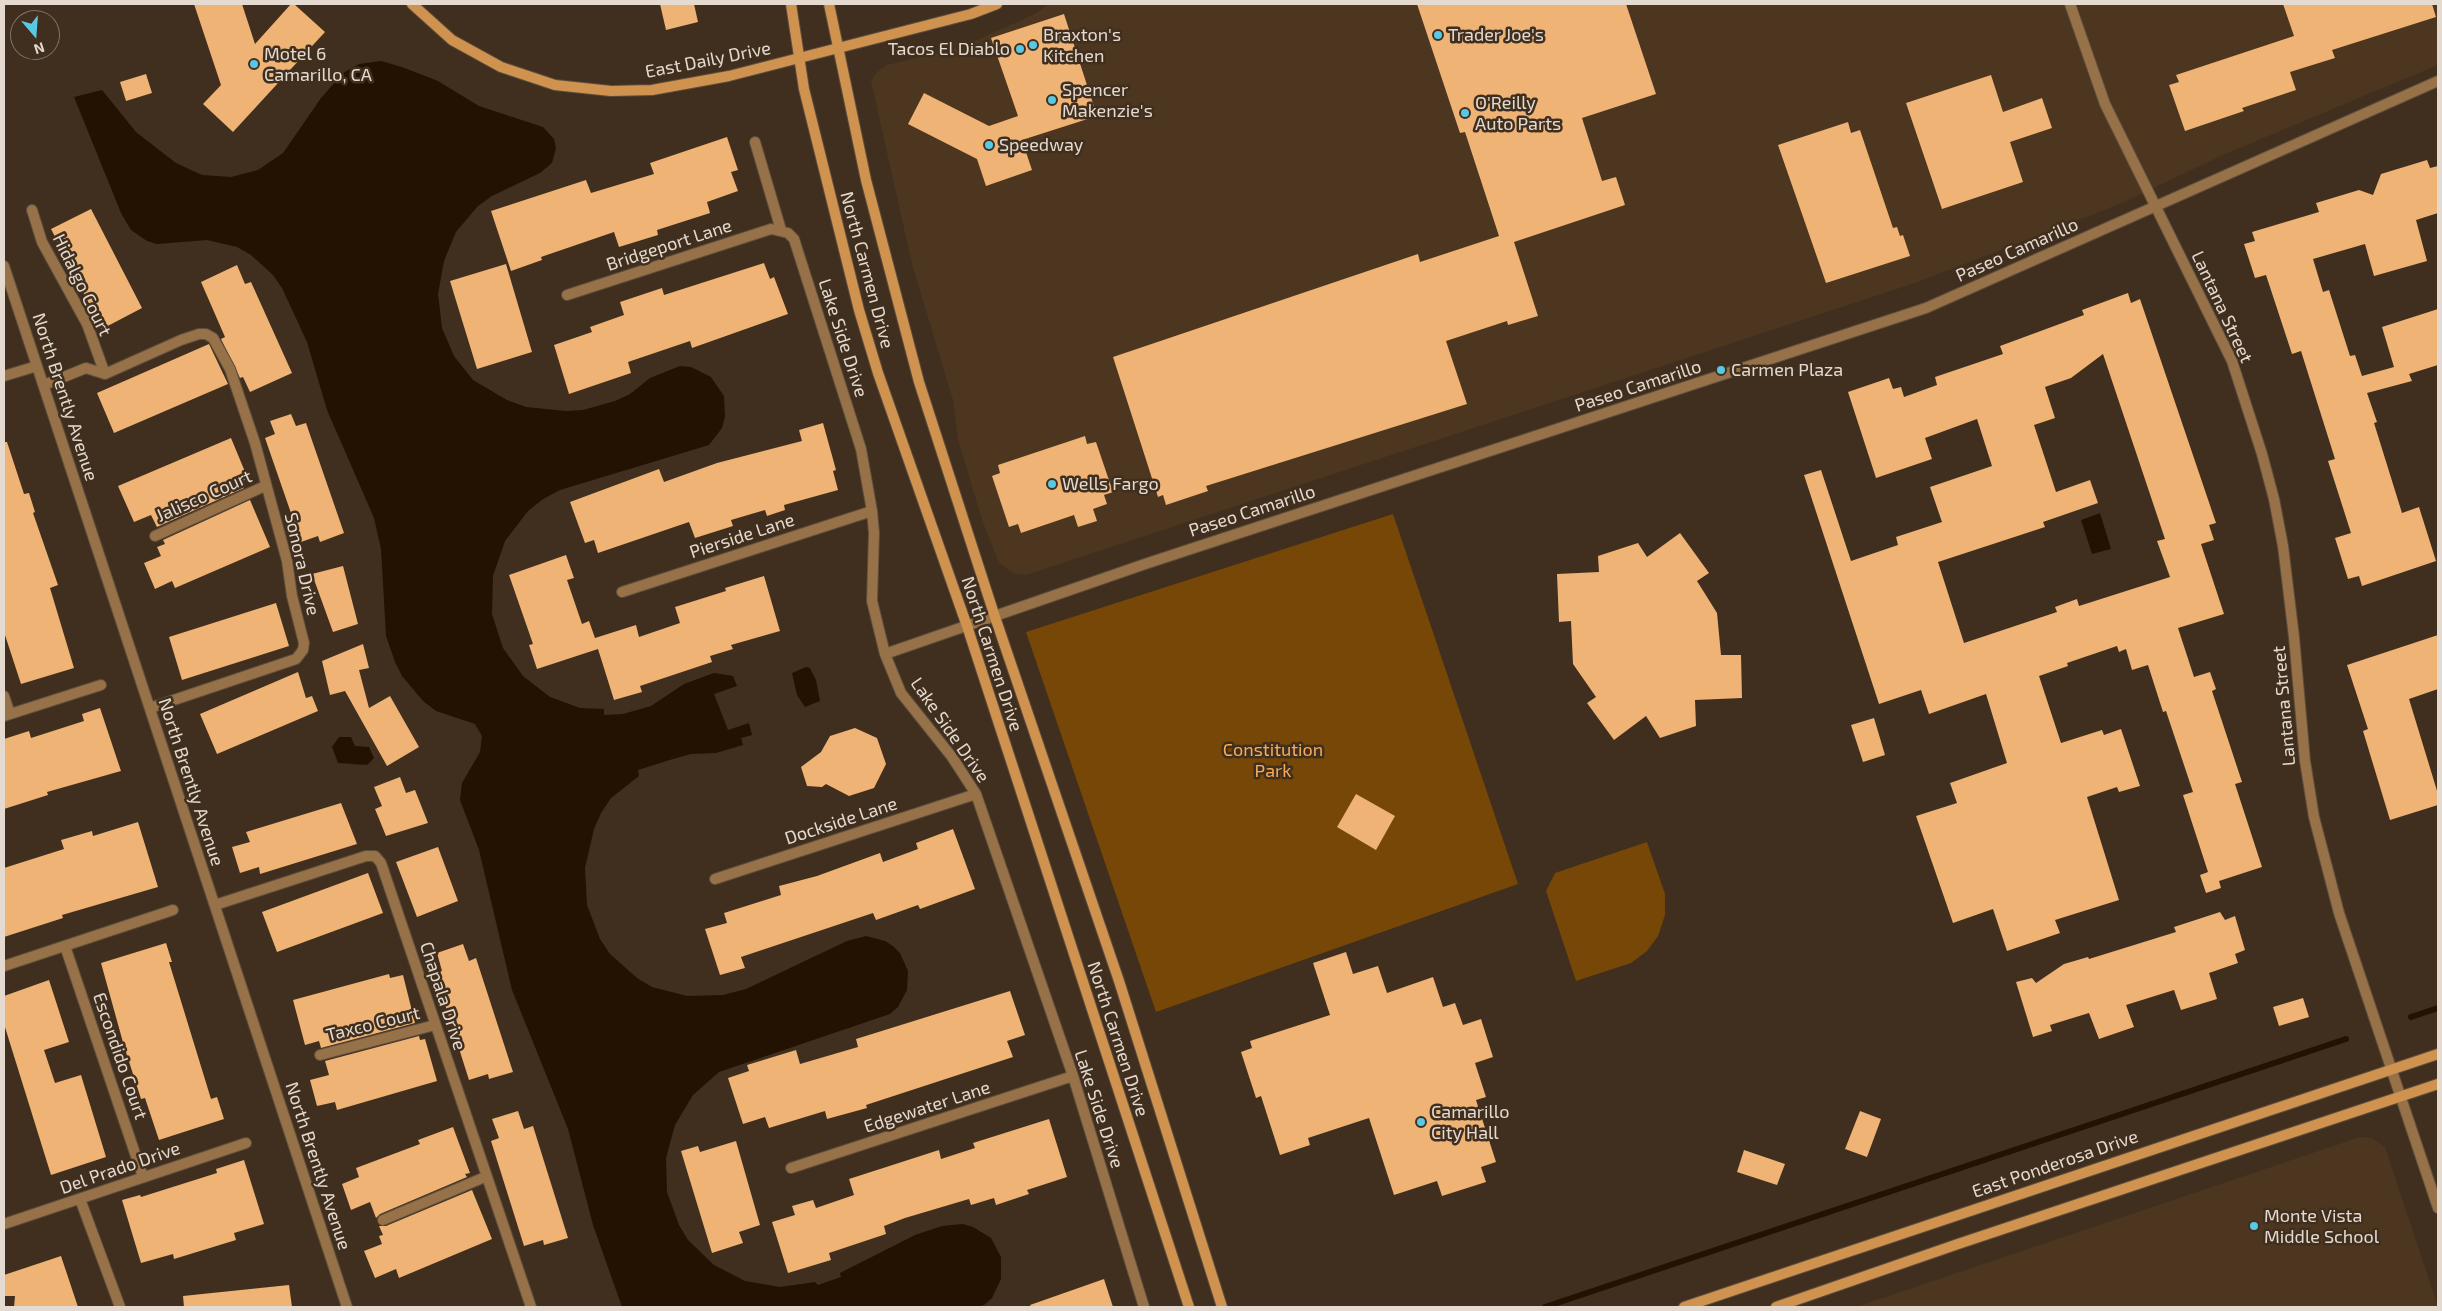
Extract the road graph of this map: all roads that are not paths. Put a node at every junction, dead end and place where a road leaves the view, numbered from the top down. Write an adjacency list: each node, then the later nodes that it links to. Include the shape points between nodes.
1 (412, 4): 7 (main road, East Daily Drive, via 452,40 501,68 583,89 652,90 730,76)
2 (791, 4): 7 (main road, North Carmen Drive)
3 (829, 4): 6 (main road, North Carmen Drive)
4 (996, 4): 6 (main road, East Daily Drive, via 971,14)
5 (2070, 4): 10 (street, Lantana Street, via 2105,104)
6 (839, 47): 7 (main road, East Daily Drive); 23 (main road, North Carmen Drive, via 866,180 892,284 919,382)
7 (800, 58): 24 (main road, North Carmen Drive, via 804,89 859,310)
8 (2438, 81): 10 (street, Paseo Camarillo)
9 (755, 142): 12 (street)
10 (2157, 206): 23 (street, Paseo Camarillo, via 1926,308 1157,560); 39 (street, Lantana Street, via 2232,361 2262,454 2283,546 2305,761 2314,817 2339,913)
11 (32, 210): 16 (street, Hidalgo Court, via 42,242 87,324)
12 (781, 230): 14 (street, Bridgeport Lane, via 756,233); 20 (street, Lake Side Drive, via 794,239 800,253 862,449)
13 (4, 266): 15 (street, North Brently Avenue)
14 (567, 295)
15 (37, 366): 17 (street); 18 (street, North Brently Avenue)
16 (105, 374): 18 (street, via 86,368); 19 (street, Sonora Drive, via 199,334 213,338 230,369 255,443)
17 (4, 376)
18 (44, 385): 28 (street, North Brently Avenue)
19 (265, 486): 21 (street, Jalisco Court); 28 (street, Sonora Drive, via 287,561 304,650 296,659)
20 (872, 511): 22 (street, Pierside Lane); 25 (street, Lake Side Drive, via 872,601)
21 (155, 536)
22 (622, 592)
23 (994, 617): 24 (street, Paseo Camarillo); 56 (main road, North Carmen Drive, via 1119,981)
24 (967, 626): 25 (street, Paseo Camarillo); 55 (main road, North Carmen Drive)
25 (885, 654): 30 (street, Lake Side Drive, via 902,693 952,757)
26 (101, 684): 29 (street)
27 (4, 696): 29 (street)
28 (150, 708): 32 (street, North Brently Avenue)
29 (7, 715)
30 (976, 794): 31 (street, Dockside Lane); 40 (street, Lake Side Drive)
31 (715, 879)
32 (214, 905): 36 (street, Chapala Drive, via 366,856 375,856 382,863); 53 (street, North Brently Avenue)
33 (173, 910): 34 (street)
34 (65, 946): 35 (street); 45 (street, Escondido Court)
35 (4, 966)
36 (435, 1024): 37 (street, Taxco Court); 46 (street, Chapala Drive)
37 (320, 1054)
38 (2438, 1054): 39 (main road, East Ponderosa Drive)
39 (2391, 1070): 42 (street, Lantana Street); 57 (main road, East Ponderosa Drive)
40 (1073, 1076): 44 (street, Edgewater Lane); 51 (street, Lake Side Drive)
41 (2438, 1084): 42 (main road)
42 (2400, 1097): 48 (street, Lantana Street); 58 (main road)
43 (246, 1143): 45 (street, Del Prado Drive)
44 (791, 1168)
45 (143, 1177): 47 (street, Del Prado Drive)
46 (486, 1177): 49 (street); 54 (street, Chapala Drive)
47 (80, 1199): 50 (street, Del Prado Drive); 52 (street)
48 (2438, 1208)
49 (383, 1220)
50 (4, 1224)
51 (1144, 1306)
52 (120, 1307)
53 (347, 1307)
54 (531, 1307)
55 (1189, 1307)
56 (1222, 1307)
57 (1684, 1307)
58 (1776, 1307)

